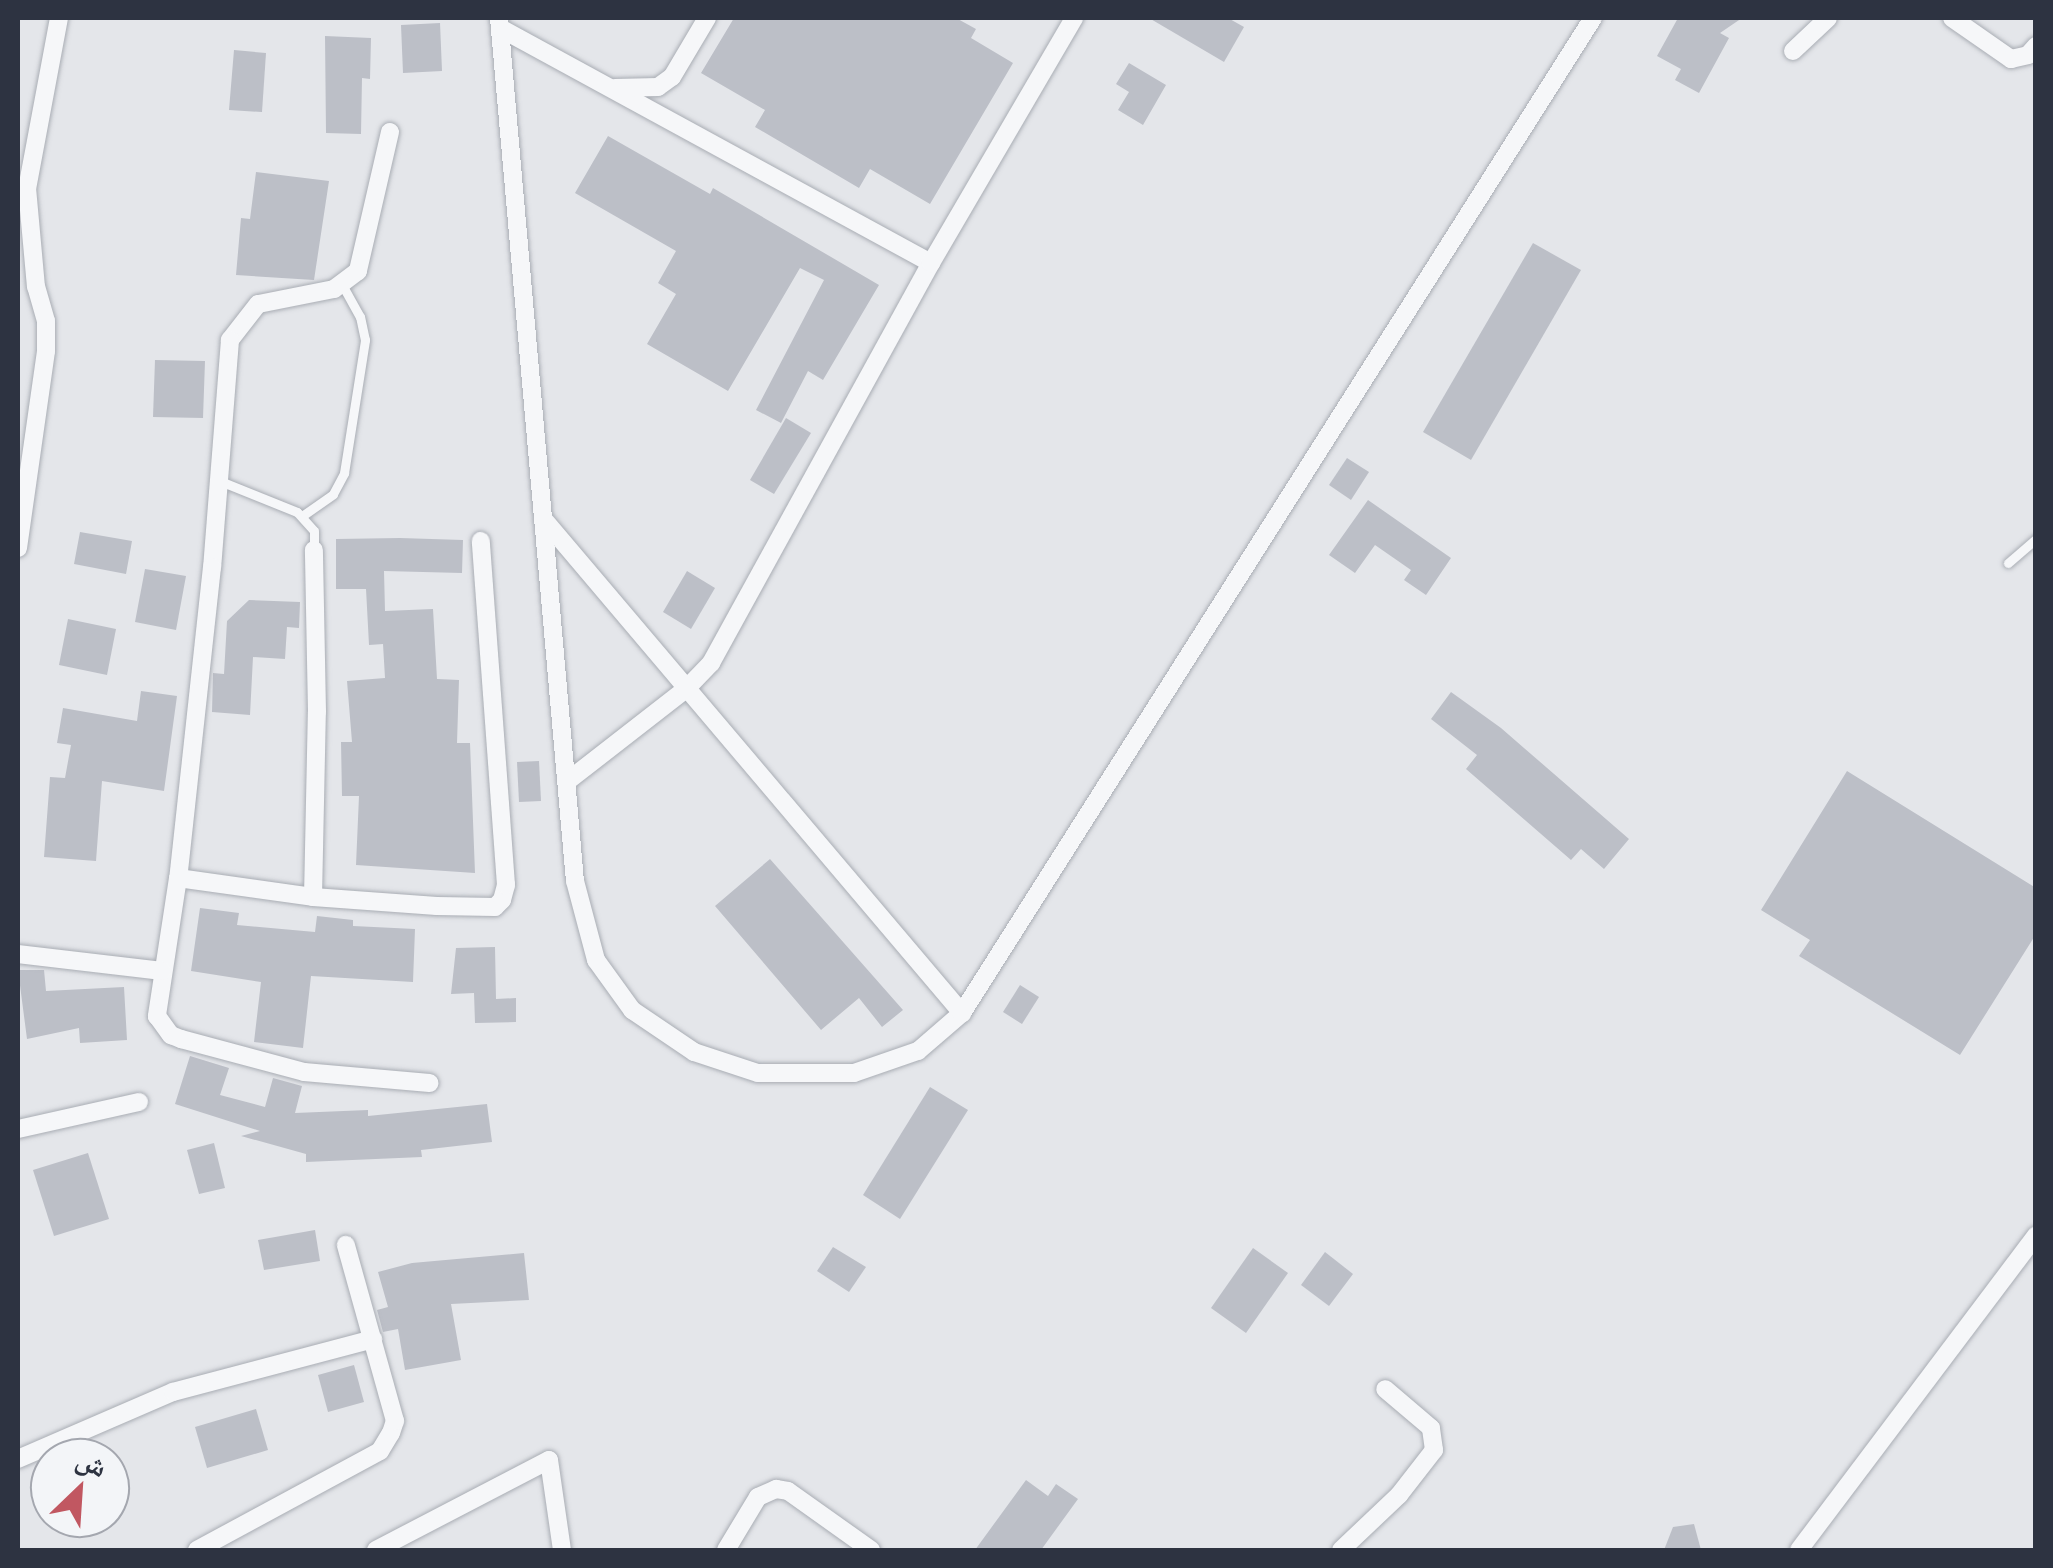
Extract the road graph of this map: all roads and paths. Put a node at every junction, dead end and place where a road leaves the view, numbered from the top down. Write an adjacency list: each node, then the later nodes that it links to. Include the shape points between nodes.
1 (59, 18): 19 (street, via 27,188 46,352)
2 (707, 18): 10 (street, via 672,77 658,87)
3 (1074, 18): 12 (street)
4 (1593, 18): 28 (street)
5 (1828, 18): 9 (street)
6 (1952, 18): 8 (street, via 2011,59)
7 (500, 23): 10 (street); 16 (street)
8 (2036, 46)
9 (1794, 51)
10 (609, 88): 12 (street)
11 (390, 132): 13 (street, via 367,246 358,271)
12 (931, 263): 22 (street, via 711,663)
13 (342, 286): 14 (street, via 258,304 239,323 226,366); 15 (lane, via 365,340 344,473 333,494)
14 (220, 481): 15 (lane); 24 (street)
15 (302, 516): 20 (lane, via 314,531)
16 (546, 522): 22 (street); 23 (street)
17 (2036, 539): 21 (lane)
18 (481, 541): 25 (street, via 502,900 485,908)
19 (18, 548)
20 (314, 550): 25 (street)
21 (2008, 563)
22 (687, 688): 23 (street); 28 (street)
23 (569, 780): 28 (street, via 575,881 596,960 632,1010 694,1052 758,1072 854,1073 918,1051)
24 (178, 878): 25 (street); 27 (street)
25 (313, 897)
26 (18, 954): 27 (street)
27 (162, 970): 29 (street, via 157,1016 171,1035 304,1072)
28 (962, 1013)
29 (430, 1084)
30 (139, 1102): 31 (street)
31 (18, 1130)
32 (2036, 1235): 43 (street)
33 (346, 1245): 34 (street)
34 (373, 1340): 36 (street, via 173,1392); 37 (street, via 395,1421 380,1451)
35 (1385, 1389): 42 (street, via 1432,1428 1434,1450 1387,1508)
36 (18, 1460)
37 (197, 1550)
38 (376, 1550): 39 (street, via 549,1460)
39 (562, 1550)
40 (726, 1550): 41 (street, via 758,1497 776,1488)
41 (871, 1550)
42 (1340, 1550)
43 (1798, 1550)

